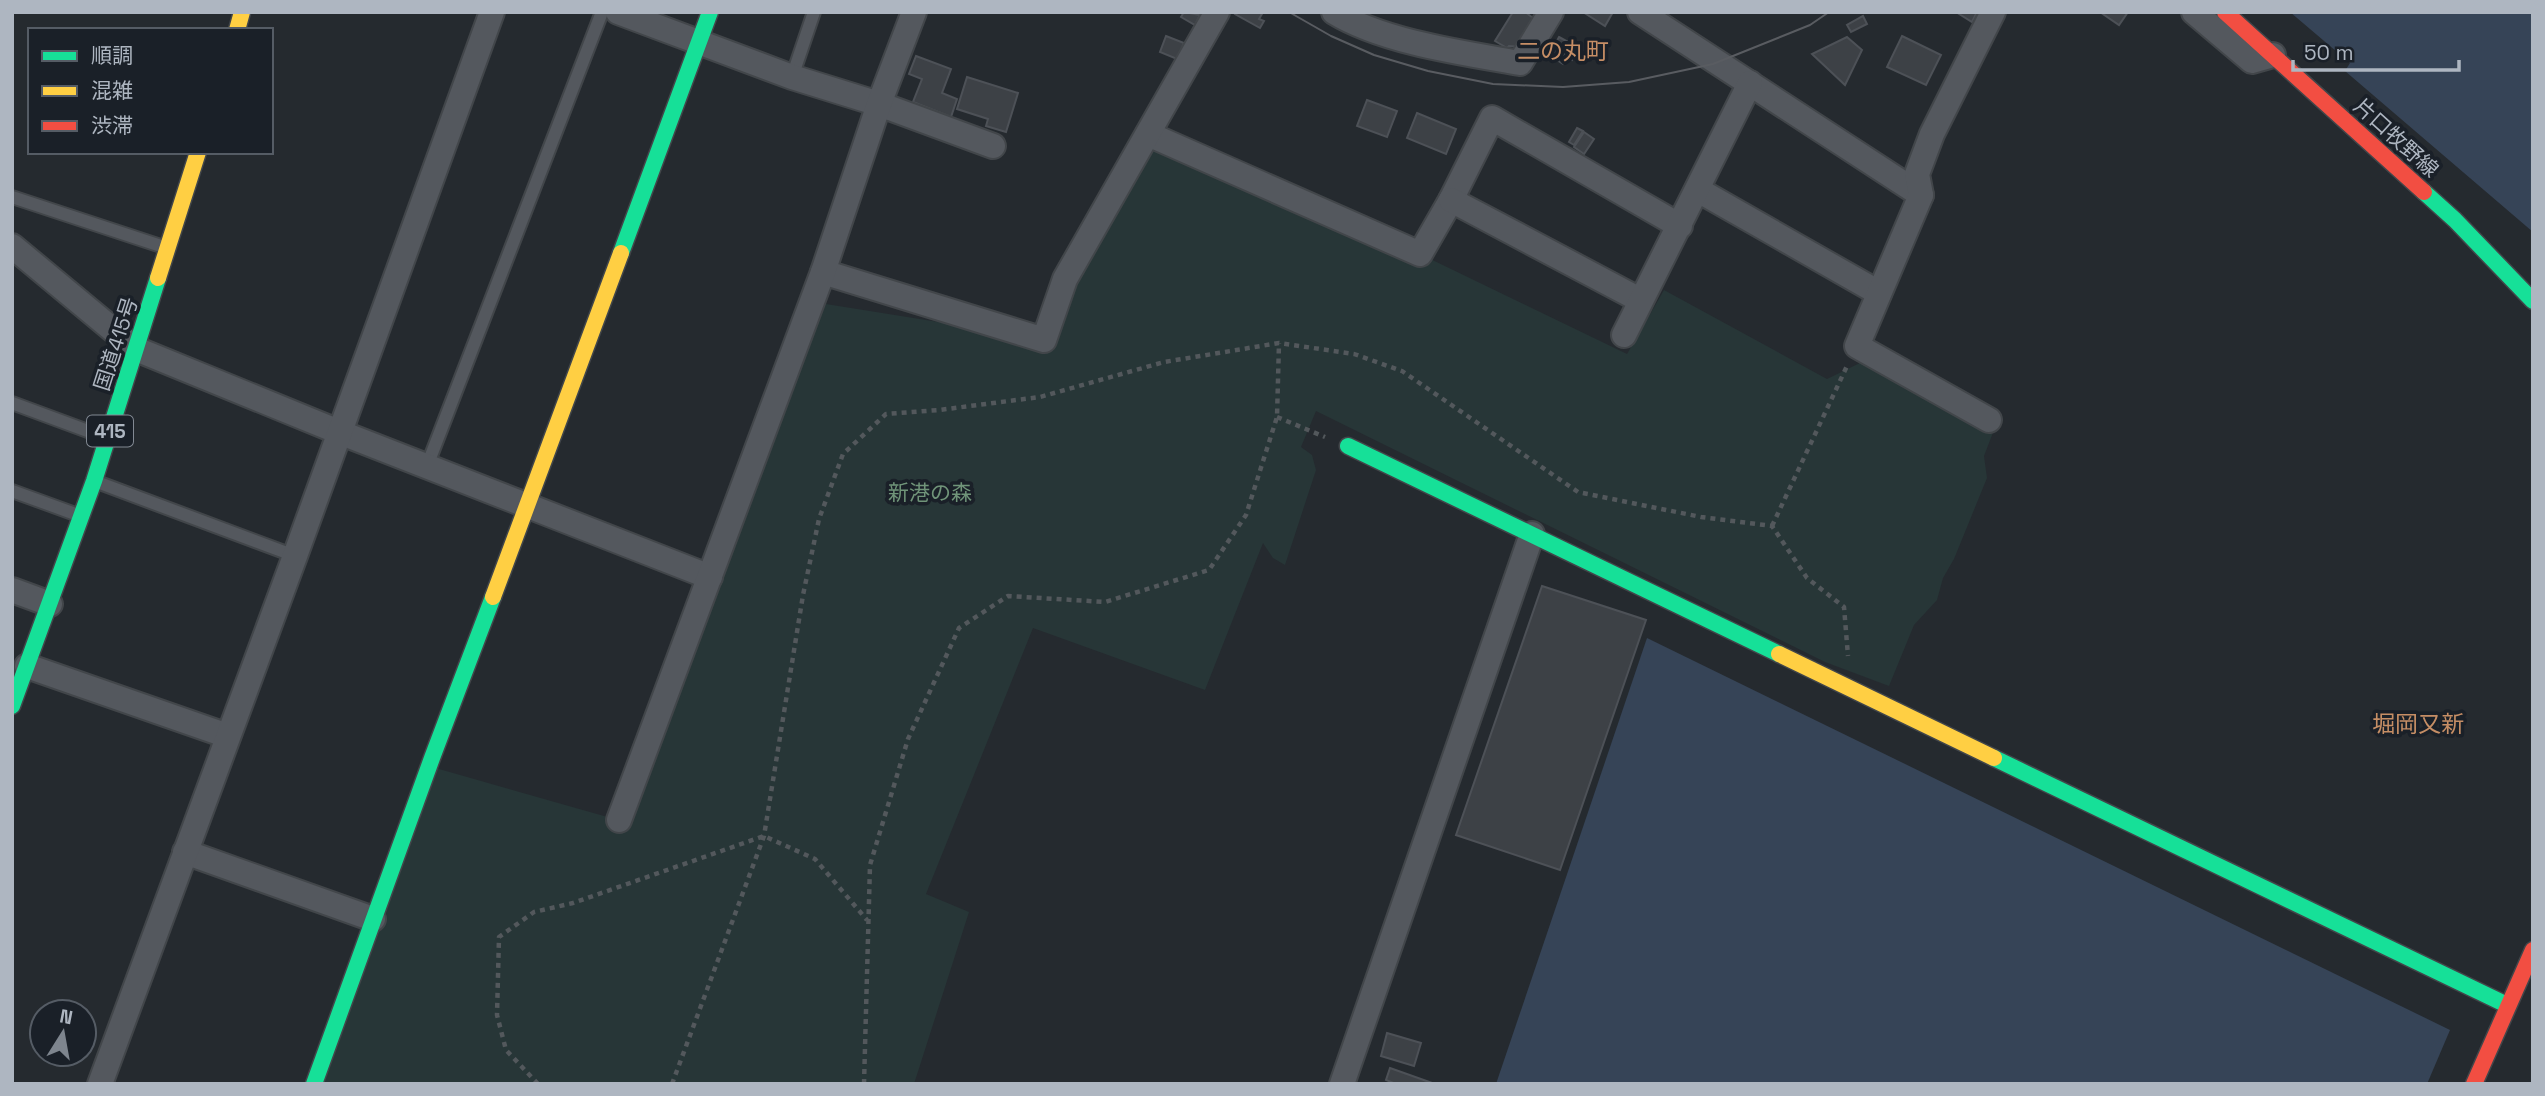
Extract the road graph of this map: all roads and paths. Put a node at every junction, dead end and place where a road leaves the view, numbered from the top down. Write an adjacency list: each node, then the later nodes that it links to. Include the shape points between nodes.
1 (492, 12): 40 (street)
2 (602, 12): 43 (lane)
3 (618, 12): 14 (street)
4 (710, 12): 14 (main road)
5 (814, 12): 16 (lane)
6 (915, 12): 18 (street)
7 (1217, 12): 19 (street)
8 (1551, 12): 13 (street, via 1520,63 1434,48)
9 (1640, 12): 17 (street)
10 (1993, 12): 23 (street, via 1932,134 1917,174)
11 (2194, 12): 15 (street, via 2252,61)
12 (2225, 12): 15 (main road, 片口牧野線)
13 (1348, 16)
14 (700, 43): 16 (street); 46 (main road)
15 (2273, 55): 32 (main road, 片口牧野線, via 2455,220)
16 (792, 76): 18 (street)
17 (1750, 83): 22 (street); 23 (street)
18 (879, 104): 20 (street); 29 (street)
19 (1148, 134): 25 (street, via 1420,254); 29 (street, via 1065,279 1044,340)
20 (993, 146)
21 (197, 154): 28 (main road, 国道415号 / 415)
22 (1698, 190): 26 (street); 30 (street)
23 (1921, 195): 30 (street)
24 (12, 197): 28 (lane)
25 (1451, 200): 26 (street, via 1492,118); 31 (street)
26 (1680, 226): 31 (street)
27 (12, 246): 36 (street)
28 (168, 248): 36 (main road, 国道415号 / 415)
29 (823, 272): 51 (street)
30 (1879, 293): 35 (street)
31 (1640, 300): 33 (street)
32 (2533, 301)
33 (1624, 335)
34 (1279, 343): 38 (path); 48 (path, via 1354,354 1402,371 1578,492); 59 (path, via 1164,362 1040,397 886,414 843,454 819,519 803,595)
35 (1857, 346): 39 (street); 48 (path)
36 (136, 349): 40 (street); 41 (main road, 国道415号 / 415)
37 (12, 403): 41 (lane)
38 (1277, 417): 42 (path); 62 (path, via 1246,515 1209,570 1105,602 1008,596 959,628 908,739 870,864)
39 (1989, 420)
40 (339, 432): 43 (street); 50 (street)
41 (108, 438): 44 (main road, 国道415号 / 415)
42 (1348, 446): 49 (main road)
43 (427, 467): 46 (street)
44 (94, 481): 47 (main road, 国道415号 / 415); 50 (lane)
45 (12, 491): 47 (lane)
46 (528, 506): 51 (street); 61 (main road)
47 (81, 516): 53 (main road, 国道415号 / 415)
48 (1772, 526): 55 (path, via 1807,578 1844,607)
49 (1532, 534): 55 (main road); 70 (street)
50 (295, 556): 57 (street)
51 (710, 577): 58 (street)
52 (12, 590): 53 (street)
53 (50, 604): 54 (main road, 国道415号 / 415)
54 (27, 666): 56 (main road, 国道415号 / 415); 57 (street)
55 (1850, 688): 64 (main road)
56 (12, 706)
57 (228, 736): 60 (street)
58 (619, 820)
59 (764, 836): 62 (path, via 815,859); 67 (path, via 573,903 534,912 499,937 497,1015 506,1050); 68 (path)
60 (185, 852): 61 (street); 65 (street)
61 (373, 919): 66 (main road)
62 (868, 920): 69 (path)
63 (2533, 950): 64 (main road)
64 (2507, 1005): 71 (main road)
65 (100, 1084)
66 (314, 1084)
67 (538, 1084)
68 (672, 1084)
69 (864, 1084)
70 (1342, 1084)
71 (2474, 1084)

